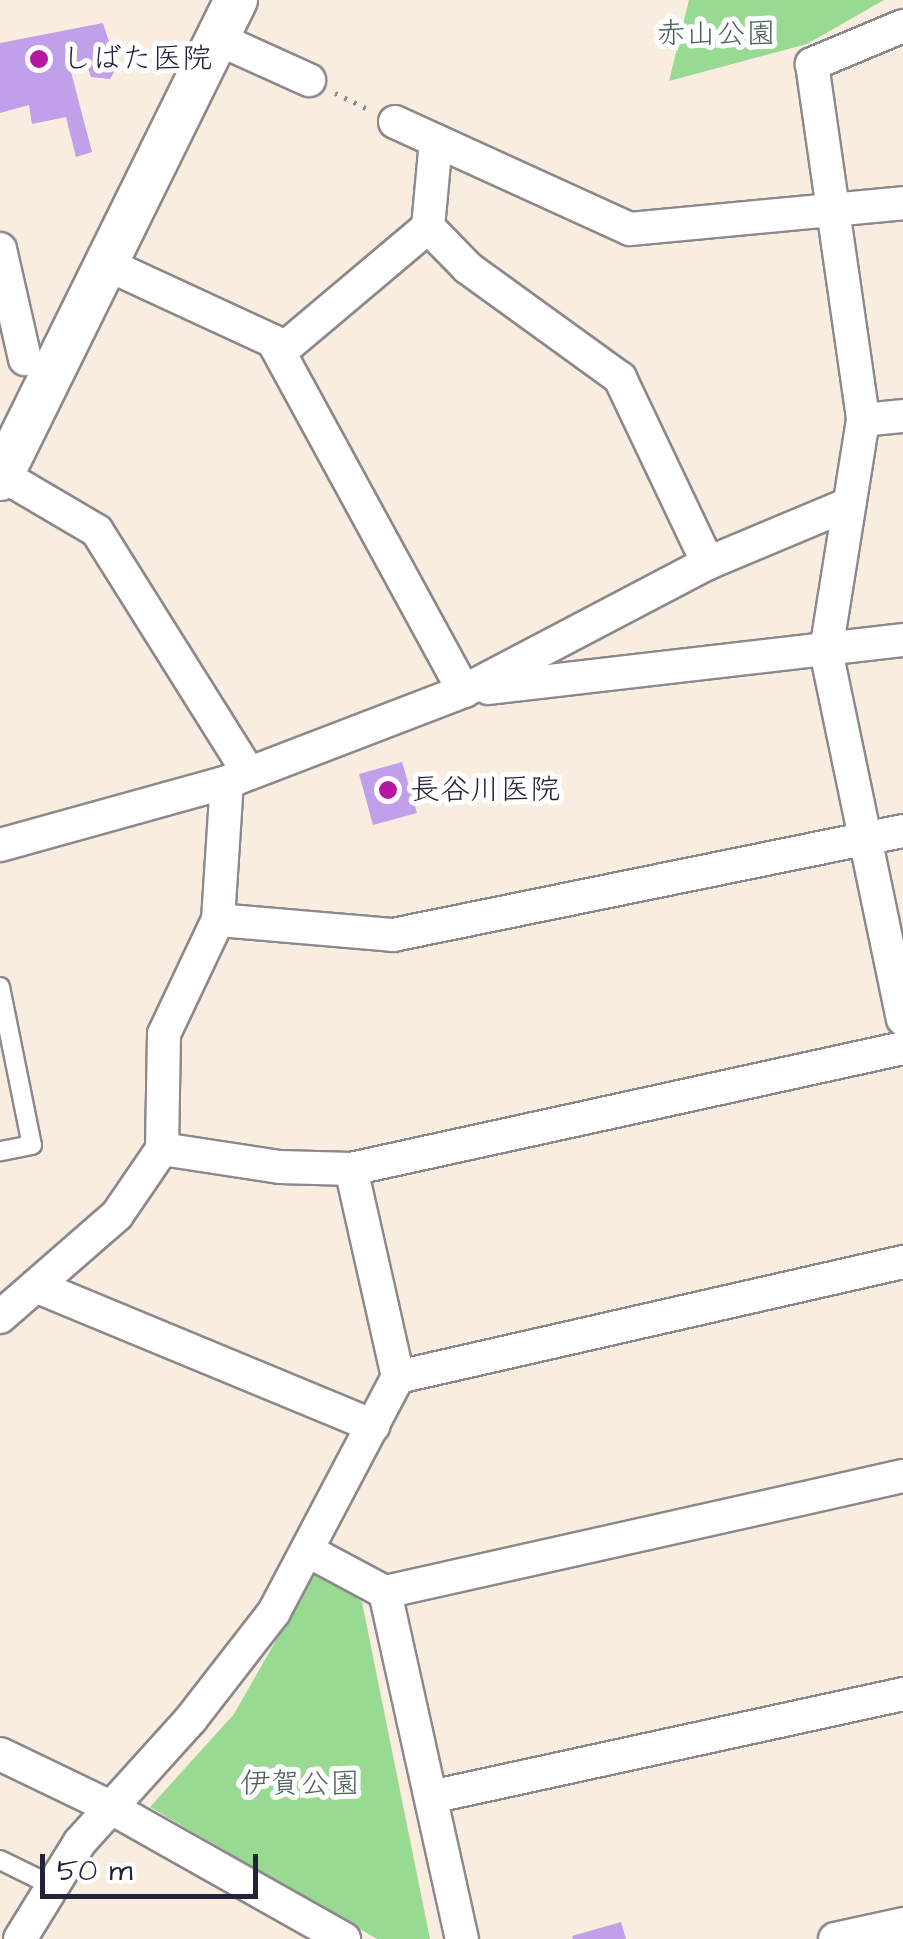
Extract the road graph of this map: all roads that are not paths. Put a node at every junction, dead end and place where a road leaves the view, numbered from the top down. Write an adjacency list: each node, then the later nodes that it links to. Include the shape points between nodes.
1 (236, 0): 3 (street)
2 (903, 26): 8 (street, via 812,64)
3 (218, 39): 4 (street); 11 (street)
4 (309, 80)
5 (395, 122): 6 (street)
6 (436, 141): 8 (street, via 630,230); 9 (street)
7 (903, 203): 8 (street)
8 (832, 212): 15 (street)
9 (428, 226): 12 (street); 18 (street, via 468,268 620,378)
10 (0, 249): 13 (street)
11 (104, 263): 12 (street, via 273,341); 13 (street)
12 (281, 352): 21 (street)
13 (26, 363): 16 (street)
14 (903, 416): 15 (street)
15 (863, 420): 17 (street)
16 (1, 477): 22 (street, via 98,531)
17 (849, 504): 18 (street); 20 (street)
18 (708, 562): 21 (street)
19 (903, 640): 20 (street)
20 (826, 651): 21 (street); 24 (street)
21 (464, 692): 22 (street)
22 (238, 777): 25 (street); 26 (street)
23 (903, 831): 24 (street)
24 (866, 839): 26 (street, via 393,934); 28 (street)
25 (0, 845)
26 (218, 920): 30 (street, via 164,1034)
27 (0, 987): 31 (lane, via 32,1145)
28 (903, 1019)
29 (903, 1048): 32 (street)
30 (162, 1148): 32 (street, via 280,1167); 34 (street, via 116,1216)
31 (0, 1151)
32 (351, 1170): 36 (street)
33 (903, 1262): 36 (street)
34 (38, 1286): 35 (street); 37 (street)
35 (0, 1317)
36 (398, 1377): 37 (street)
37 (372, 1426): 39 (street)
38 (903, 1476): 40 (street)
39 (310, 1552): 40 (street); 44 (street, via 274,1612 191,1719)
40 (385, 1592): 43 (street)
41 (903, 1694): 43 (street)
42 (0, 1754): 44 (street)
43 (431, 1797): 50 (street)
44 (108, 1806): 46 (street); 49 (street)
45 (0, 1860): 46 (lane)
46 (51, 1885): 48 (street)
47 (903, 1924): 51 (street)
48 (20, 1939)
49 (344, 1939)
50 (462, 1939)
51 (836, 1939)

